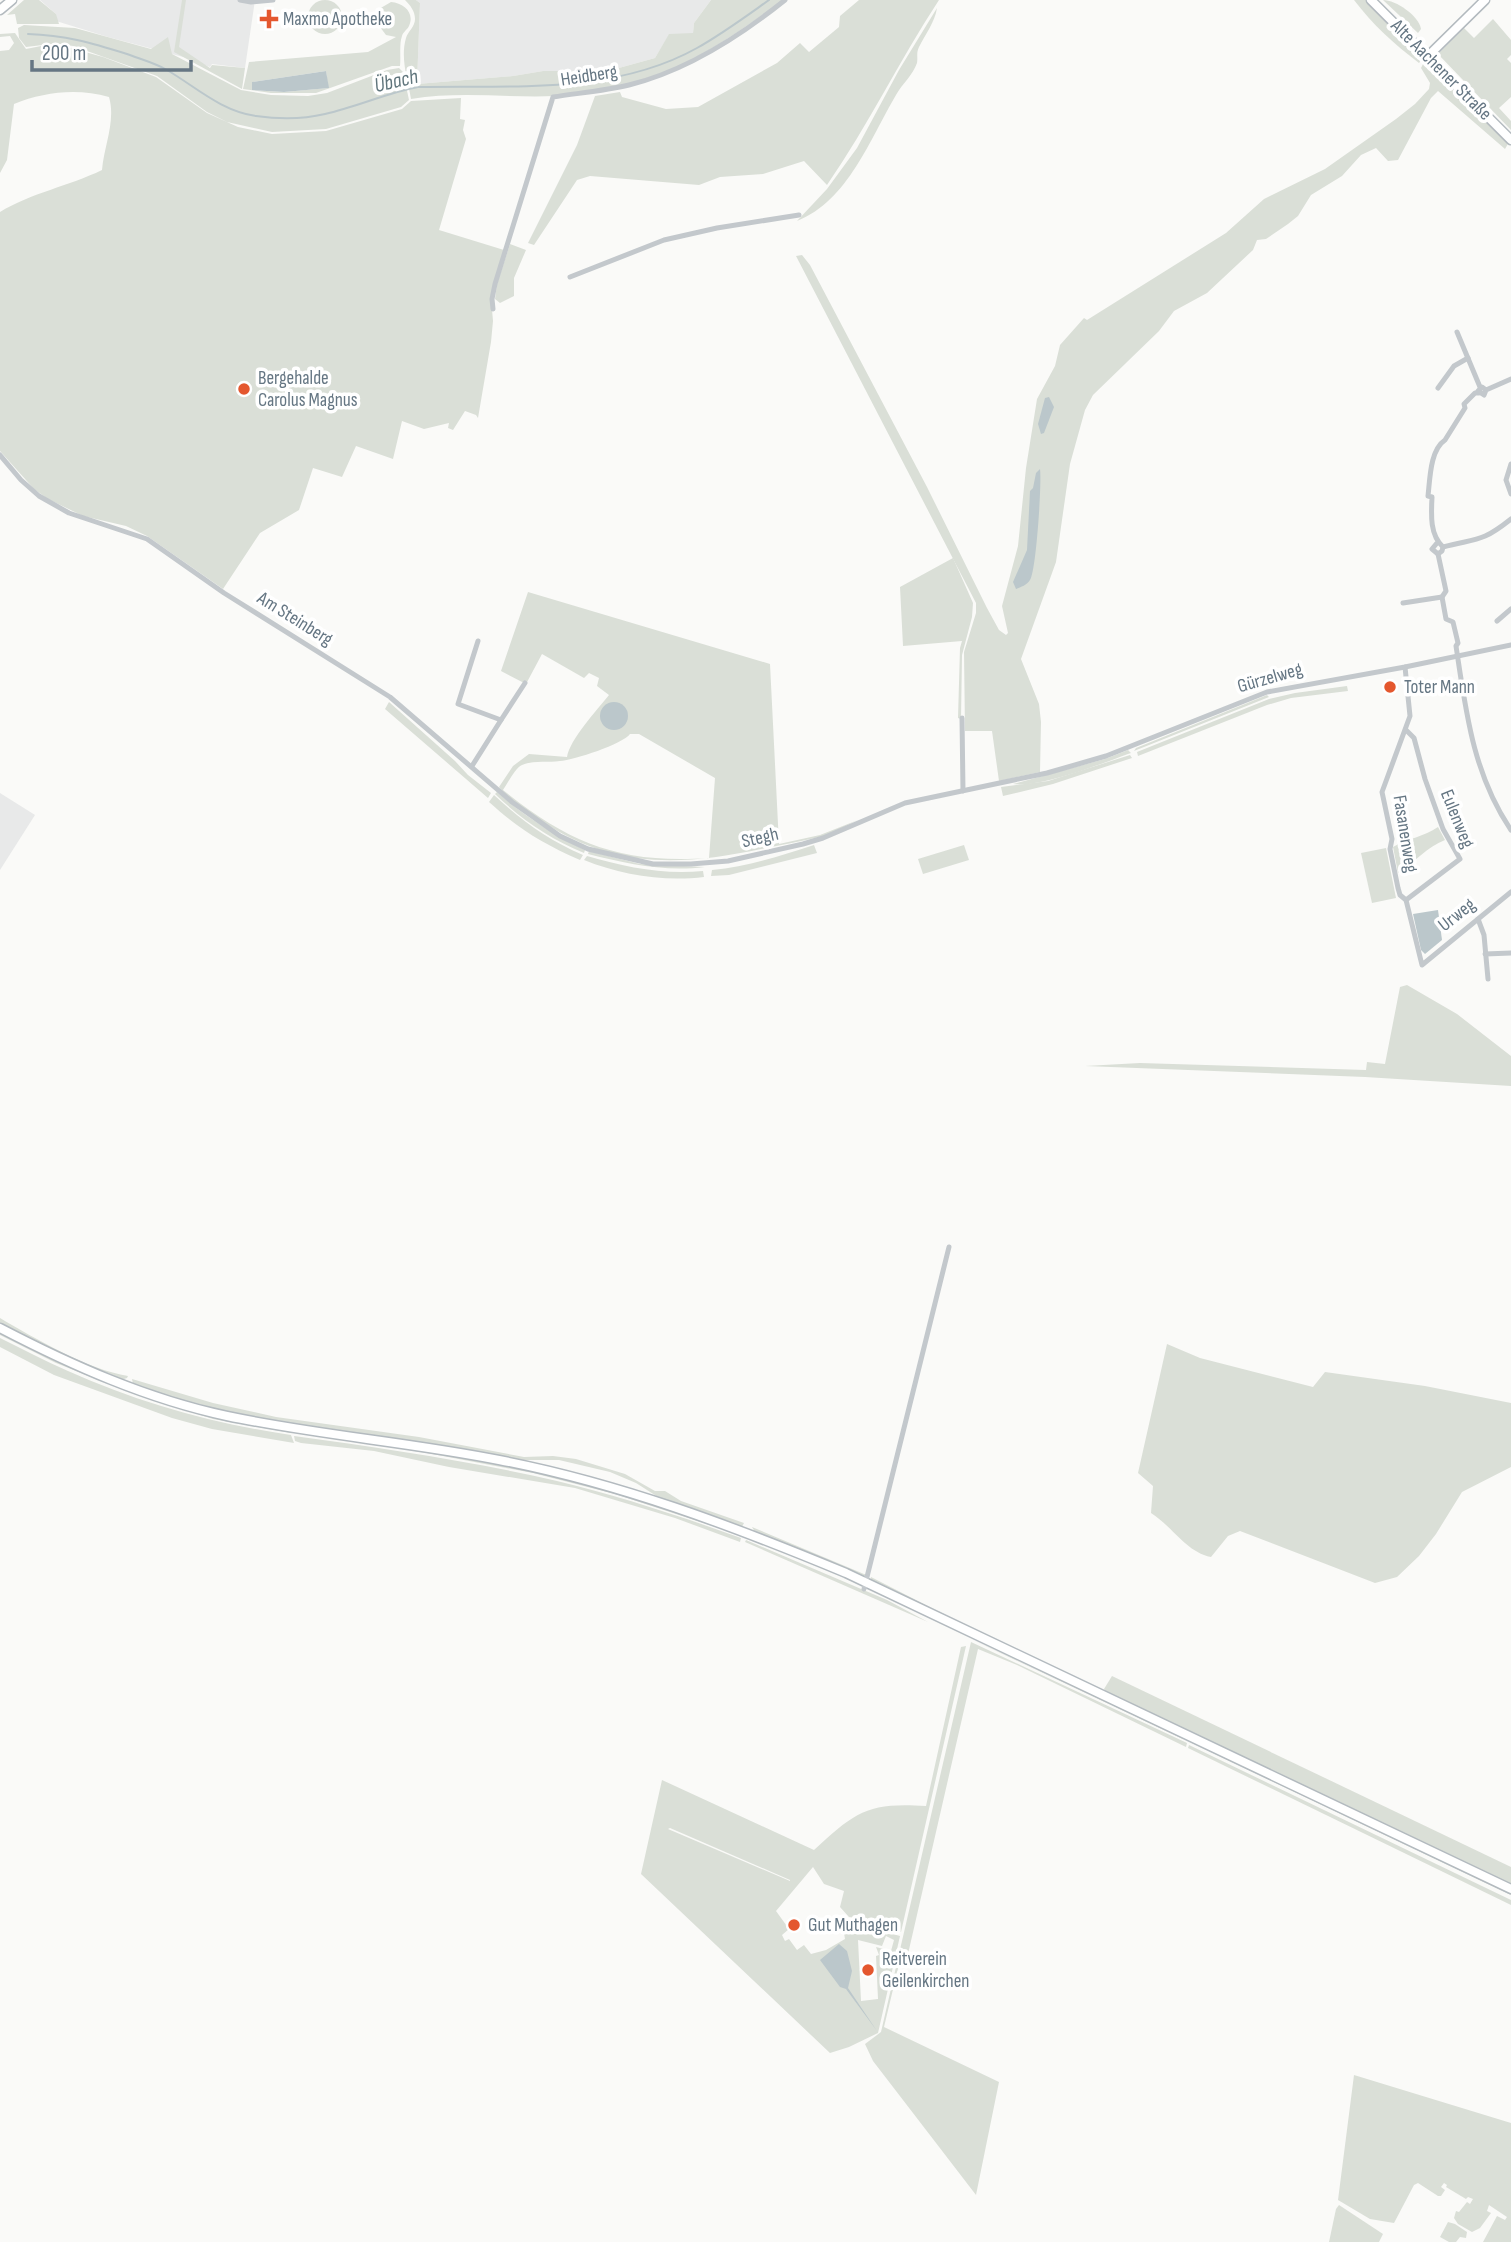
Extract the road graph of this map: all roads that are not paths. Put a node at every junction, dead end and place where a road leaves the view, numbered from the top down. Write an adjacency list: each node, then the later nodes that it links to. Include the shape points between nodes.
1 (12, 0): 7 (main road)
2 (240, 0): 3 (street)
3 (273, 0)
4 (785, 0): 12 (street, Heidberg, via 680,68 629,85 553,97 495,284)
5 (1371, 0): 8 (main road, Alte Aachener Straße)
6 (1485, 0): 8 (main road)
7 (0, 10)
8 (1427, 57): 9 (main road, Alte Aachener Straße)
9 (1511, 140)
10 (799, 215): 11 (street, via 664,240)
11 (570, 277)
12 (493, 309)
13 (1457, 332): 14 (street)
14 (1468, 358): 16 (street, via 1454,366); 17 (street)
15 (1511, 379): 17 (street)
16 (1438, 388)
17 (1482, 390): 22 (street, via 1464,404 1434,459 1428,496 1432,498 1432,528)
18 (0, 455): 35 (street, Am Steinberg, via 39,496 81,518 147,539 390,697)
19 (1511, 464): 20 (street, via 1506,480)
20 (1511, 494)
21 (1511, 519): 22 (street, via 1479,540)
22 (1440, 545): 23 (street, via 1432,549 1438,554 1446,591)
23 (1442, 597): 24 (street); 29 (street, via 1458,643)
24 (1403, 603)
25 (1511, 609): 26 (street)
26 (1497, 621)
27 (478, 641): 33 (street, via 458,704)
28 (1511, 645): 29 (street, Gürzelweg)
29 (1457, 656): 30 (street, Gürzelweg); 38 (street, via 1482,775)
30 (1405, 667): 34 (street, Fasanenweg, via 1410,716); 36 (street, Gürzelweg, via 1267,692 1138,745)
31 (525, 683): 33 (street)
32 (962, 718): 37 (street)
33 (501, 720): 35 (street)
34 (1406, 730): 41 (street, Fasanenweg, via 1382,792 1396,878); 41 (street, Eulenweg, via 1414,738 1443,829 1460,859)
35 (472, 766): 39 (street, Am Steinberg)
36 (1047, 773): 37 (street, Stegh)
37 (963, 791): 39 (street, Stegh, via 897,805 810,842 729,861 653,864 588,849)
38 (1511, 830)
39 (560, 836)
40 (1511, 891): 42 (street, Urweg)
41 (1406, 900): 45 (street, Fasanenweg)
42 (1478, 919): 44 (street); 45 (street, Urweg)
43 (1511, 953): 44 (street)
44 (1485, 954): 46 (street)
45 (1422, 965)
46 (1488, 979)
47 (949, 1247): 49 (street)
48 (0, 1328): 49 (main road, via 90,1371 203,1410 480,1456 638,1494 746,1531)
49 (865, 1586): 50 (main road)
50 (1511, 1889)

